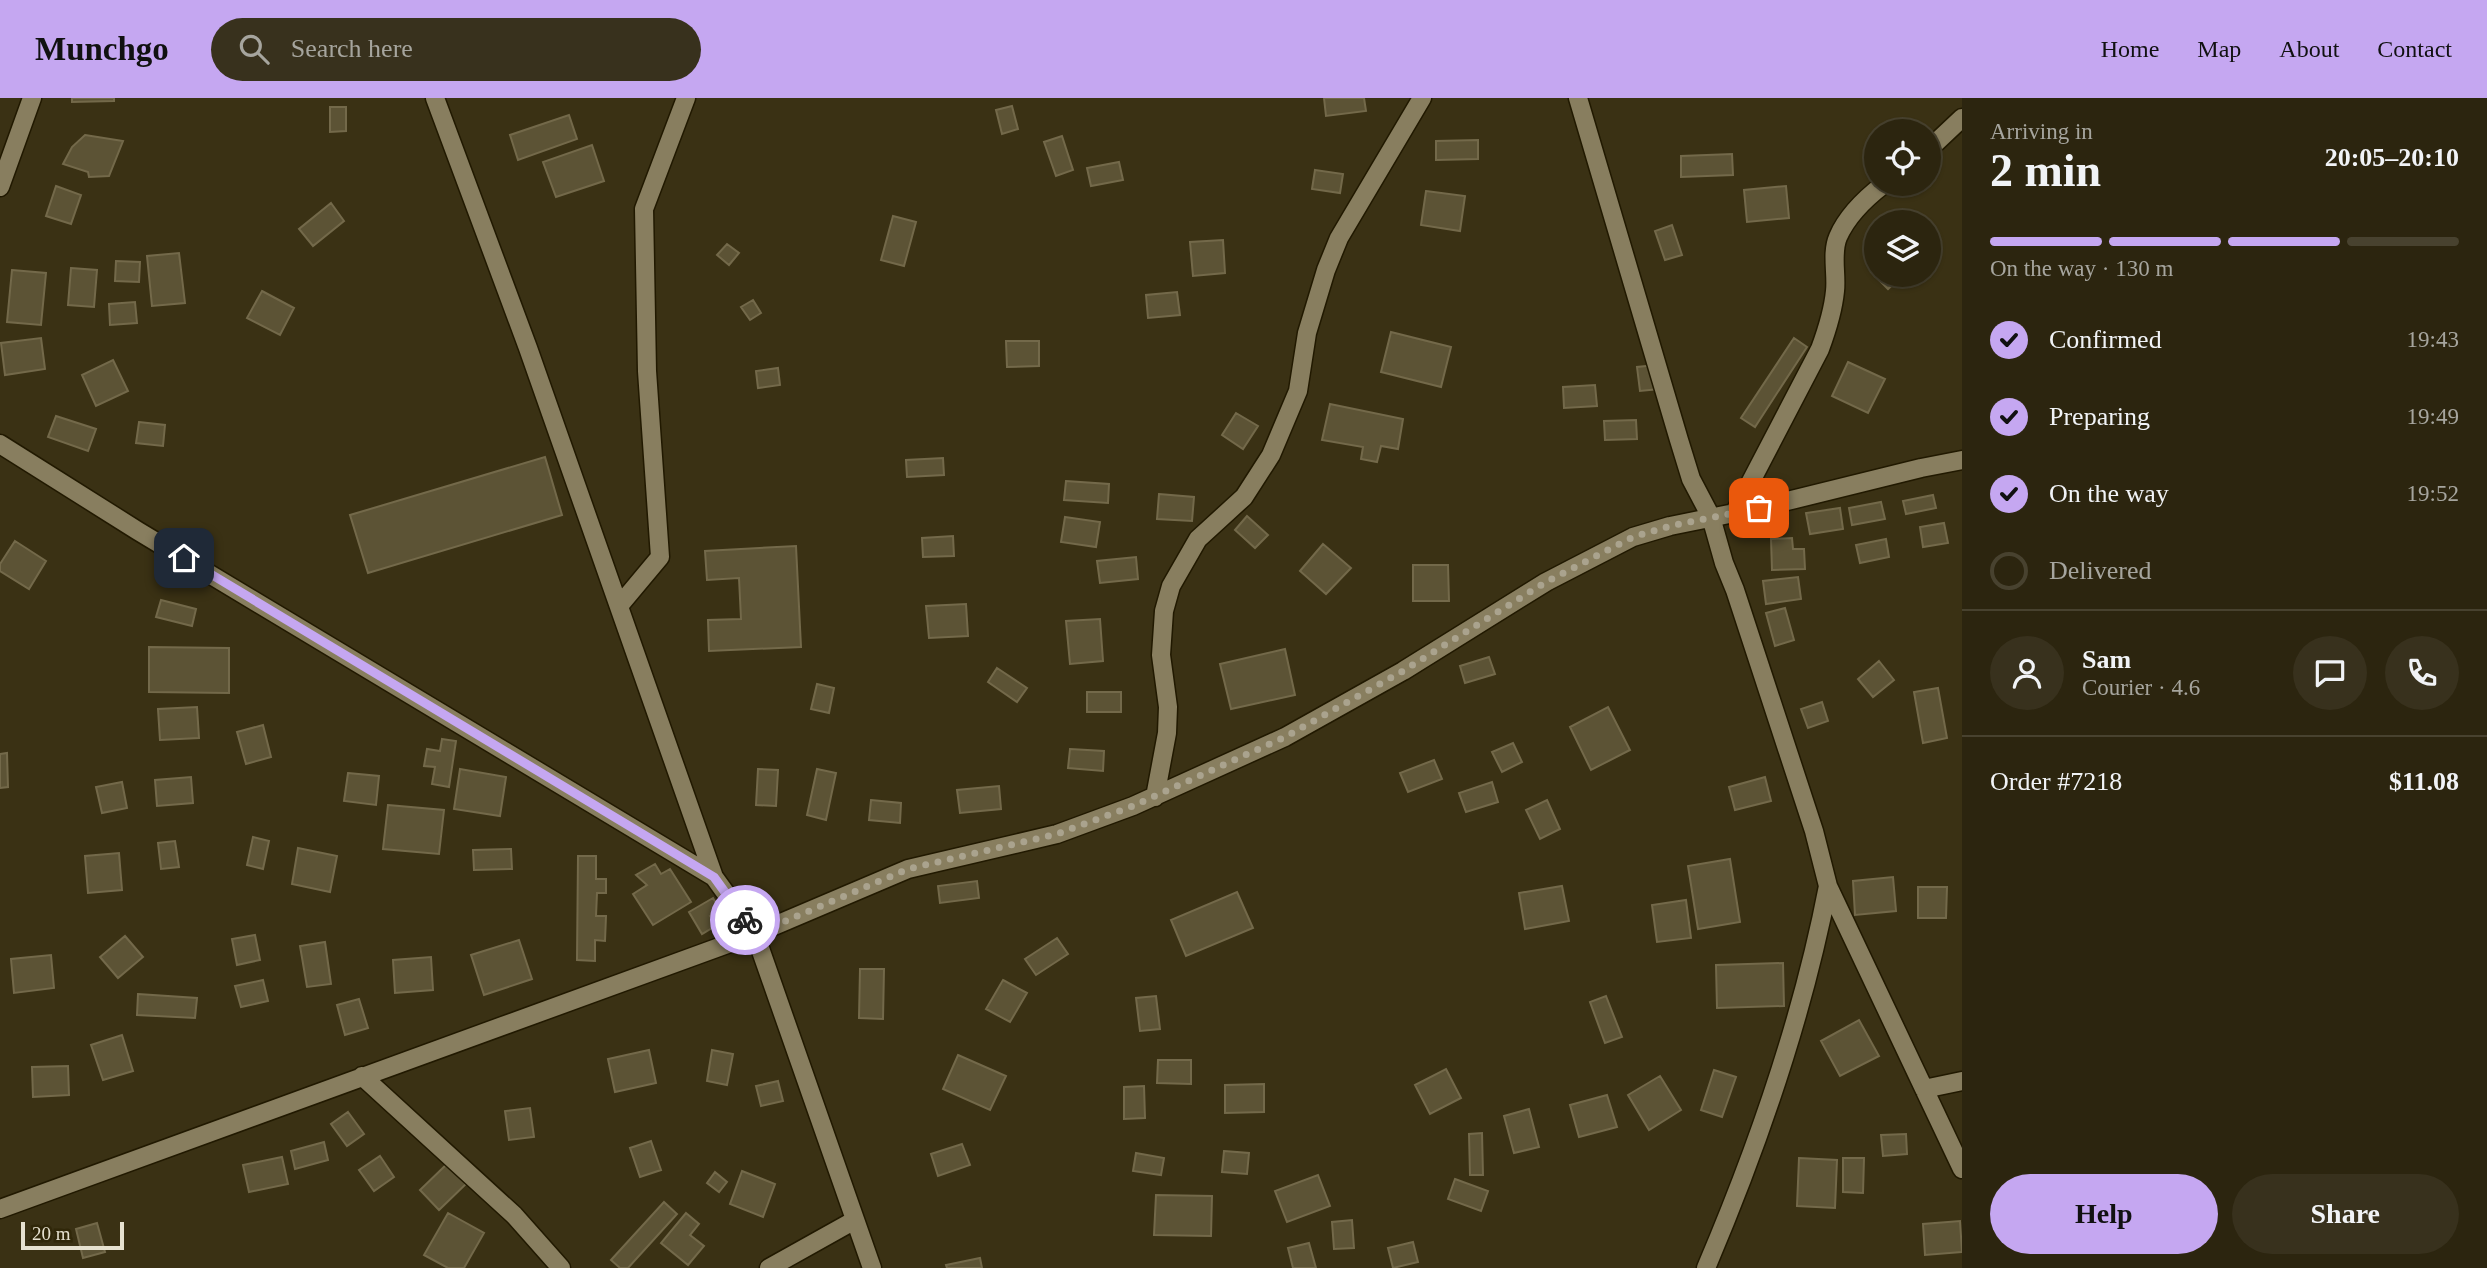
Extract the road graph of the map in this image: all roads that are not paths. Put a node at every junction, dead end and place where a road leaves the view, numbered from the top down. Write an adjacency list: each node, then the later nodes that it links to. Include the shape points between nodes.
1 (32, 98): 8 (street)
2 (435, 98): 14 (street)
3 (686, 98): 14 (street, via 644,209 647,371 660,557)
4 (1422, 98): 15 (street, via 1339,238 1307,333 1297,391 1271,455 1244,497 1198,540 1171,586 1161,655 1167,733)
5 (1578, 98): 13 (street, via 1691,478)
6 (1962, 118): 7 (street)
7 (1941, 138)
8 (0, 187)
9 (1868, 196): 12 (street, via 1837,238 1836,290 1820,349)
10 (0, 444): 16 (street)
11 (1962, 460): 12 (street)
12 (1735, 513): 13 (street)
13 (1711, 517): 15 (street, via 1633,537 1546,582 1403,671 1285,737); 17 (street)
14 (619, 606): 16 (street)
15 (1155, 797): 18 (street, via 1057,834 908,869)
16 (714, 877): 18 (street)
17 (1828, 886): 21 (street); 28 (street, via 1816,947 1764,1122)
18 (755, 934): 19 (street); 24 (street)
19 (362, 1076): 23 (street); 25 (street, via 514,1215)
20 (1962, 1081): 21 (street)
21 (1924, 1089): 22 (street)
22 (1962, 1169)
23 (0, 1209)
24 (855, 1220): 26 (street); 27 (street)
25 (561, 1268)
26 (769, 1268)
27 (872, 1268)
28 (1706, 1268)

